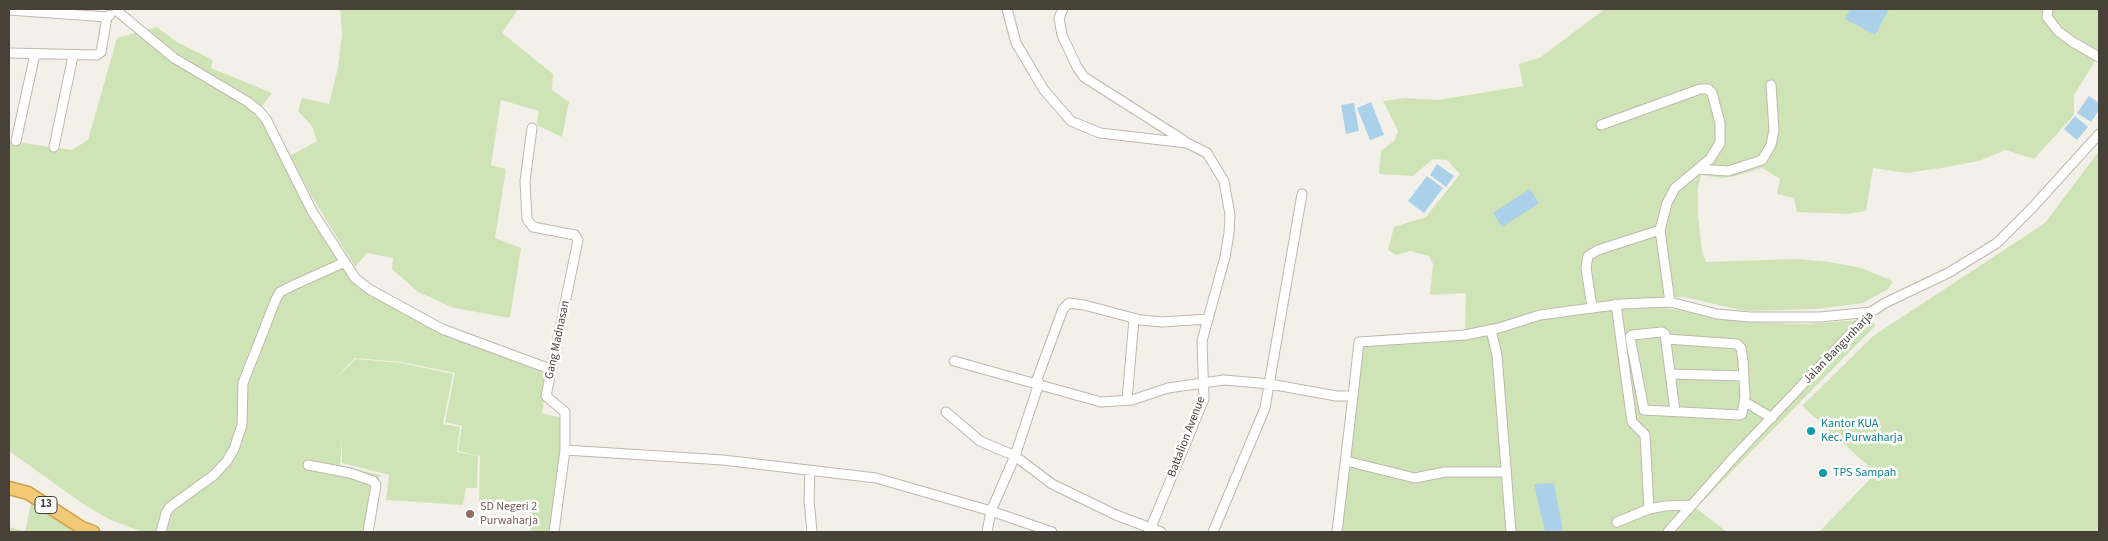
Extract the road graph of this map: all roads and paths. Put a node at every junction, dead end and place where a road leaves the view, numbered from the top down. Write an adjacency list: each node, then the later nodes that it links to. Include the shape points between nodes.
1 (1007, 9): 17 (street, via 1016,43 1044,90 1071,121 1100,134)
2 (1063, 9): 17 (street, Battalion Avenue, via 1059,18 1062,35 1084,76)
3 (2048, 9): 11 (street, via 2047,17 2058,31)
4 (9, 10): 6 (street)
5 (118, 10): 7 (street); 22 (street, via 174,58 259,111 312,211)
6 (80, 12): 7 (street)
7 (107, 18): 10 (street, via 101,52 93,57)
8 (9, 53): 9 (street)
9 (35, 54): 10 (street); 16 (street)
10 (73, 56): 18 (street)
11 (2099, 57)
12 (1771, 85): 19 (street, via 1774,130 1771,145 1762,160 1728,171)
13 (1600, 125): 19 (street, via 1700,89 1710,90 1720,122 1720,143 1710,159)
14 (532, 128): 32 (street, Gang Madnasan, via 525,181 526,215 531,225 575,235 578,240)
15 (2099, 134): 26 (street, Jalan Bangunharja, via 1997,243 1948,273)
16 (16, 141)
17 (1187, 143): 28 (street, Battalion Avenue, via 1207,153 1217,167 1227,195 1229,221 1225,256)
18 (54, 147)
19 (1698, 169): 21 (street, via 1675,188 1667,202)
20 (1302, 194): 37 (street)
21 (1660, 230): 23 (street); 25 (street, via 1588,256 1586,268)
22 (345, 262): 32 (street, via 355,278 369,289 442,329); 57 (street, via 280,292 243,382 242,425 234,449 214,475 170,507)
23 (1670, 302): 24 (street); 26 (street, via 1717,314 1750,318)
24 (1616, 304): 25 (street); 52 (street, via 1632,422 1645,435)
25 (1592, 307): 29 (street, via 1540,315)
26 (1871, 312): 43 (street, Jalan Bangunharja)
27 (1134, 318): 28 (street, via 1162,322); 35 (street, via 1069,303 1063,310); 39 (street)
28 (1208, 319): 36 (street, Battalion Avenue, via 1201,356)
29 (1490, 330): 38 (street, via 1465,335 1359,342); 49 (street, via 1496,355)
30 (1667, 339): 33 (street); 34 (street, via 1737,344 1741,348); 41 (street, via 1662,332 1635,334 1630,338 1642,408)
31 (954, 361): 35 (street)
32 (550, 369): 44 (street, Gang Madnasan, via 546,396 565,412)
33 (1670, 374): 34 (street); 41 (street)
34 (1744, 376): 40 (street)
35 (1038, 383): 39 (street, via 1092,400); 45 (street)
36 (1204, 383): 37 (street, via 1237,380); 39 (street, via 1168,388); 56 (street, Battalion Avenue, via 1204,399)
37 (1270, 384): 38 (street); 64 (street, via 1266,408)
38 (1352, 396): 46 (street)
39 (1127, 400)
40 (1744, 402): 41 (street, via 1744,411 1739,415); 43 (street)
41 (1674, 411)
42 (946, 412): 45 (street, via 980,441)
43 (1772, 418): 51 (street, Jalan Bangunharja)
44 (565, 450): 48 (street, via 723,460); 59 (street, Gang Madnasan)
45 (1015, 456): 53 (street); 56 (street, via 1052,484)
46 (1346, 461): 49 (street, via 1414,478 1445,472); 65 (street)
47 (308, 465): 58 (street, via 350,473 376,485)
48 (810, 470): 53 (street, via 884,480); 60 (street)
49 (1506, 472): 66 (street)
50 (9, 488): 55 (highway, 13, via 28,492)
51 (1691, 505): 52 (street); 67 (street, Jalan Bangunharja)
52 (1649, 509): 54 (street)
53 (990, 511): 61 (street); 62 (street)
54 (1616, 522)
55 (87, 530)
56 (1150, 530): 63 (street)
57 (161, 532)
58 (368, 532)
59 (554, 532)
60 (812, 532)
61 (987, 532)
62 (1052, 532)
63 (1161, 532)
64 (1213, 532)
65 (1337, 532)
66 (1511, 532)
67 (1668, 532)

